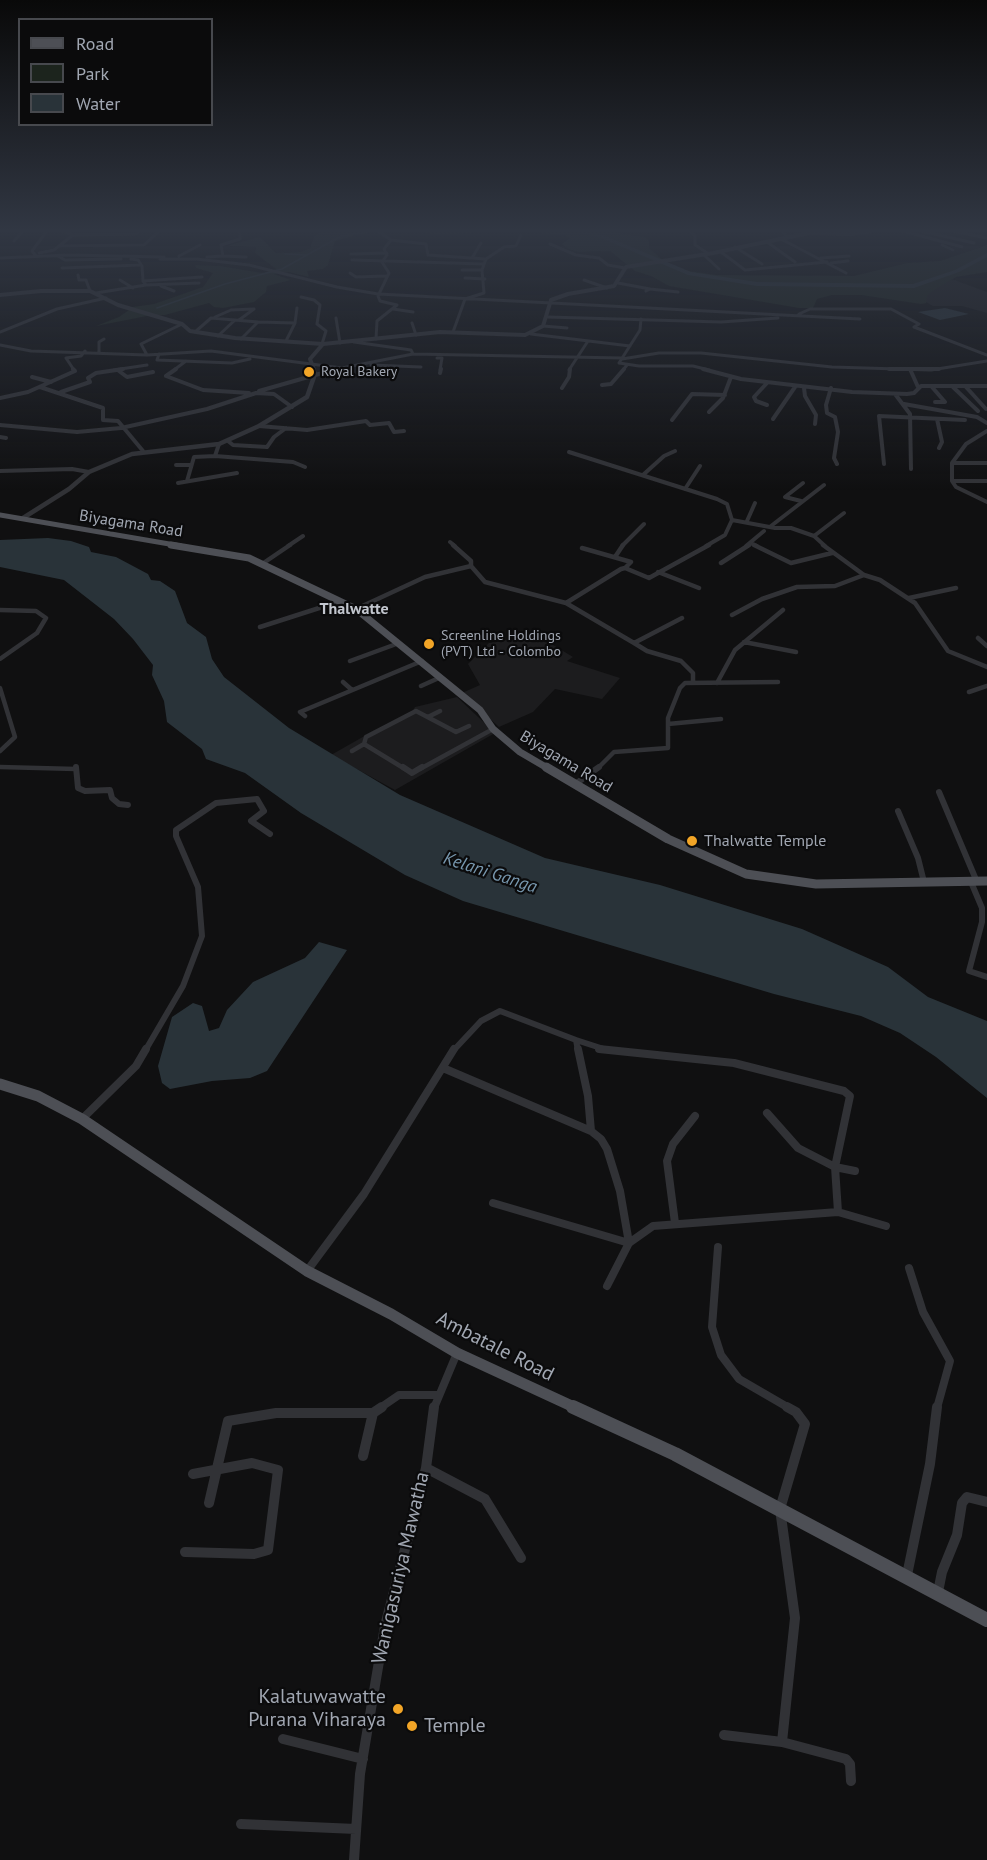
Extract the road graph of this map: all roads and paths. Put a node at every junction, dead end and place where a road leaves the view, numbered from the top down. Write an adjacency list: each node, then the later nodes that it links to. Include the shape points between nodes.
1 (548, 317): 22 (street)
2 (35, 318): 24 (street)
3 (163, 318): 21 (street)
4 (214, 318): 17 (street); 25 (street)
5 (240, 318): 17 (street)
6 (296, 318): 19 (street)
7 (318, 318): 37 (street, via 317,324 326,331)
8 (336, 318): 36 (street)
9 (379, 318): 32 (street)
10 (458, 318): 26 (street)
11 (585, 318): 14 (street)
12 (838, 318): 16 (street)
13 (907, 318): 46 (street, via 919,324 914,327)
14 (641, 319): 15 (street); 39 (street, via 640,330)
15 (804, 319)
16 (860, 319)
17 (237, 320): 18 (street); 29 (street)
18 (258, 321): 19 (street); 31 (street)
19 (295, 323): 33 (street)
20 (412, 323): 27 (street)
21 (182, 324): 25 (street); 45 (street, via 145,340 141,344)
22 (543, 326): 23 (street); 28 (street)
23 (567, 328)
24 (0, 332)
25 (195, 332): 29 (street)
26 (453, 332): 27 (street); 28 (street)
27 (416, 334): 32 (street)
28 (531, 334): 34 (street)
29 (218, 336): 31 (street)
30 (104, 339): 41 (street, via 99,342)
31 (242, 339): 33 (street)
32 (376, 339): 35 (street)
33 (286, 341): 37 (street)
34 (588, 341): 39 (street); 47 (street)
35 (354, 342): 36 (street); 43 (street, via 411,350)
36 (340, 343): 37 (street)
37 (323, 344): 55 (street, via 311,357)
38 (0, 345): 40 (street, via 31,351)
39 (630, 346): 49 (street)
40 (85, 351): 41 (street); 65 (street, via 81,356 66,358 75,371)
41 (99, 352): 45 (street)
42 (159, 354): 45 (street); 48 (street, via 211,351); 51 (street, via 158,360)
43 (413, 354): 44 (street); 47 (street)
44 (407, 355): 53 (street); 61 (street, via 442,358)
45 (147, 356)
46 (987, 356)
47 (579, 357): 49 (street); 75 (street)
48 (252, 358): 51 (street, via 231,363); 55 (street)
49 (622, 358): 54 (street, via 619,363); 58 (street, via 701,353 832,367)
50 (987, 360): 58 (street, via 949,368)
51 (186, 361): 79 (street, via 166,376 203,390)
52 (147, 365): 59 (street)
53 (361, 365): 56 (street); 57 (street)
54 (627, 365): 64 (street, via 693,366); 67 (street, via 611,384)
55 (312, 366): 57 (street); 62 (street)
56 (421, 367)
57 (342, 368): 62 (street)
58 (910, 369): 71 (street)
59 (119, 371): 60 (street, via 127,377); 78 (street, via 96,373 88,378 90,382)
60 (153, 372)
61 (440, 373)
62 (315, 374): 79 (street); 86 (street, via 309,394)
63 (32, 377): 65 (street)
64 (731, 377): 66 (street); 80 (street)
65 (51, 382): 69 (street)
66 (767, 383): 70 (street); 85 (street, via 754,397)
67 (602, 385)
68 (987, 386): 74 (street)
69 (40, 387): 78 (street); 82 (street)
70 (795, 387): 76 (street); 90 (street)
71 (918, 387): 72 (street); 81 (street, via 914,393)
72 (931, 387): 73 (street); 83 (street, via 945,402)
73 (953, 387): 74 (street); 88 (street)
74 (966, 387): 87 (street)
75 (562, 388)
76 (804, 388): 77 (street); 96 (street, via 816,415)
77 (831, 388): 81 (street); 113 (street, via 826,405 827,413 836,417)
78 (61, 392): 100 (street, via 103,408 103,420 118,421)
79 (254, 393): 86 (street, via 274,394); 100 (street, via 207,409)
80 (725, 394): 89 (street); 93 (street, via 693,394)
81 (895, 394): 84 (street)
82 (0, 398)
83 (935, 402)
84 (904, 404): 91 (street, via 910,414); 95 (street, via 977,417)
85 (767, 405)
86 (292, 407): 98 (street)
87 (986, 410)
88 (978, 411)
89 (709, 412)
90 (774, 418)
91 (908, 418): 92 (street); 114 (street, via 879,416); 120 (street)
92 (937, 419): 94 (street); 107 (street, via 942,442)
93 (672, 420)
94 (965, 420)
95 (987, 423)
96 (815, 424)
97 (0, 425): 100 (street, via 77,432)
98 (258, 426): 99 (street); 105 (street)
99 (287, 427): 101 (street, via 307,430 366,421 370,425 389,423 394,432); 105 (street, via 267,447 233,445)
100 (121, 428): 108 (street)
101 (404, 431)
102 (987, 431): 112 (street, via 966,444)
103 (0, 437): 104 (street)
104 (6, 438)
105 (228, 441): 106 (street)
106 (219, 444): 108 (street); 111 (street)
107 (939, 448)
108 (143, 451): 122 (street)
109 (675, 451): 124 (street)
110 (569, 452): 124 (street)
111 (214, 456): 117 (street, via 194,457); 119 (street, via 293,462)
112 (952, 463): 115 (street); 127 (street)
113 (837, 464)
114 (884, 464)
115 (987, 464)
116 (177, 465): 117 (street)
117 (191, 465): 125 (street)
118 (700, 466): 133 (street)
119 (305, 467)
120 (911, 469)
121 (0, 471): 122 (street)
122 (89, 472): 139 (street)
123 (237, 473): 125 (street)
124 (644, 474): 133 (street)
125 (187, 481): 129 (street)
126 (796, 481): 130 (street)
127 (951, 481): 128 (street); 135 (street)
128 (987, 481)
129 (178, 483)
130 (803, 483): 132 (street); 134 (street, via 785,497)
131 (824, 484): 132 (street)
132 (818, 487): 134 (street)
133 (685, 489): 140 (street, via 727,504)
134 (801, 501): 143 (street)
135 (986, 501)
136 (755, 503): 141 (street)
137 (844, 513): 146 (street)
138 (0, 515): 139 (main road, Biyagama Road)
139 (23, 518): 153 (main road, Biyagama Road, via 225,553)
140 (732, 520): 141 (street); 156 (street, via 725,535)
141 (747, 521): 143 (street)
142 (644, 524): 151 (street)
143 (771, 526): 146 (street)
144 (764, 531): 148 (street)
145 (303, 536): 153 (street)
146 (814, 536): 150 (street)
147 (450, 542): 154 (street, via 471,561)
148 (751, 543): 150 (street, via 791,563); 152 (street)
149 (582, 548): 151 (street)
150 (832, 553): 157 (street)
151 (615, 557): 155 (street, via 631,562)
152 (721, 563)
153 (262, 564): 161 (main road, Biyagama Road)
154 (471, 566): 162 (street, via 485,582); 163 (street, via 425,578)
155 (625, 568): 156 (street, via 649,578); 162 (street)
156 (657, 572): 158 (street)
157 (864, 575): 160 (street); 166 (street, via 835,586 796,587)
158 (699, 588)
159 (956, 588): 160 (street)
160 (909, 598): 178 (street, via 948,651)
161 (341, 601): 163 (main road, Biyagama Road); 168 (street)
162 (566, 603): 172 (street)
163 (356, 609): 171 (main road, Biyagama Road)
164 (0, 610): 175 (street, via 36,611 46,618 37,633)
165 (783, 610): 170 (street)
166 (732, 615)
167 (682, 618): 172 (street)
168 (260, 627)
169 (978, 638): 173 (street)
170 (744, 642): 174 (street); 183 (street)
171 (399, 643): 176 (street); 177 (main road, Biyagama Road)
172 (634, 643): 180 (street, via 686,665 693,673)
173 (987, 646)
174 (796, 652)
175 (0, 659)
176 (350, 661)
177 (422, 661): 179 (main road, Biyagama Road); 187 (street)
178 (987, 667)
179 (441, 677): 184 (street); 195 (main road, Biyagama Road, via 480,710)
180 (693, 681): 183 (street); 193 (street, via 680,688)
181 (343, 682): 187 (street)
182 (778, 682): 183 (street)
183 (717, 683)
184 (421, 686)
185 (987, 686): 188 (street)
186 (0, 688): 197 (street, via 15,737)
187 (352, 690): 190 (street, via 300,712)
188 (969, 692)
189 (440, 711): 191 (street)
190 (305, 716)
191 (428, 717): 194 (street, via 456,732); 196 (street, via 416,711 366,737)
192 (721, 719): 193 (street)
193 (668, 724): 200 (street, via 668,748 614,752 593,773)
194 (469, 726)
195 (493, 729): 196 (street, via 412,772); 200 (main road, Biyagama Road, via 520,752)
196 (364, 744): 198 (street)
197 (0, 751)
198 (352, 751)
199 (0, 767): 202 (street, via 75,767 78,788 110,790 119,804)
200 (574, 784): 206 (main road, Biyagama Road, via 703,857 746,873 816,884)
201 (939, 792): 207 (street)
202 (128, 805)
203 (898, 811): 206 (street)
204 (270, 834): 214 (street, via 251,821 264,811 257,799 216,803 176,830 198,887 202,936 183,986 136,1066)
205 (987, 881): 207 (main road, Biyagama Road)
206 (924, 882): 207 (main road, Biyagama Road)
207 (974, 882): 208 (street, via 982,922 969,971)
208 (987, 977)
209 (576, 1040): 210 (street, via 510,1014 492,1012 470,1032); 215 (street); 216 (street, via 601,1050 734,1063 844,1091 850,1096)
210 (442, 1068): 215 (street); 225 (street, via 364,1194)
211 (0, 1084): 214 (main road, Ambatale Road, via 38,1096)
212 (767, 1113): 216 (street, via 798,1148)
213 (695, 1116): 220 (street, via 673,1144 667,1161)
214 (82, 1119): 225 (main road, Ambatale Road)
215 (591, 1131): 222 (street, via 607,1149 622,1197)
216 (835, 1167): 217 (street); 219 (street)
217 (855, 1171)
218 (493, 1203): 222 (street)
219 (838, 1212): 220 (street); 221 (street)
220 (675, 1223): 222 (street, via 652,1226)
221 (886, 1226)
222 (629, 1243): 226 (street)
223 (718, 1247): 236 (street, via 712,1327 721,1355 739,1379 796,1412 805,1424)
224 (909, 1268): 239 (street, via 923,1312 950,1361 935,1415 930,1464)
225 (307, 1272): 227 (main road, Ambatale Road)
226 (607, 1286)
227 (458, 1353): 228 (street, Wanigasuriya Mawatha); 236 (main road, Ambatale Road, via 675,1454)
228 (440, 1395): 229 (street, via 399,1395); 231 (street, Wanigasuriya Mawatha, via 430,1427)
229 (373, 1413): 230 (street); 232 (street, via 276,1413 228,1421)
230 (363, 1456)
231 (426, 1468): 238 (street, via 485,1499); 245 (street, Wanigasuriya Mawatha, via 385,1626)
232 (214, 1472): 233 (street); 235 (street); 237 (street, via 252,1462 278,1470 268,1550 254,1554)
233 (193, 1474)
234 (987, 1502): 240 (street, via 967,1497 962,1503 957,1535)
235 (209, 1503)
236 (780, 1509): 239 (main road, Ambatale Road); 244 (street, via 795,1618)
237 (185, 1552)
238 (521, 1558)
239 (907, 1575): 240 (main road, Ambatale Road)
240 (938, 1592): 241 (main road, Ambatale Road)
241 (987, 1620)
242 (724, 1735): 244 (street)
243 (283, 1739): 245 (street)
244 (782, 1742): 246 (street, via 846,1759 850,1764)
245 (363, 1759): 248 (street, Wanigasuriya Mawatha)
246 (850, 1781)
247 (241, 1824): 248 (street)
248 (356, 1829): 249 (street, Wanigasuriya Mawatha)
249 (354, 1860)

